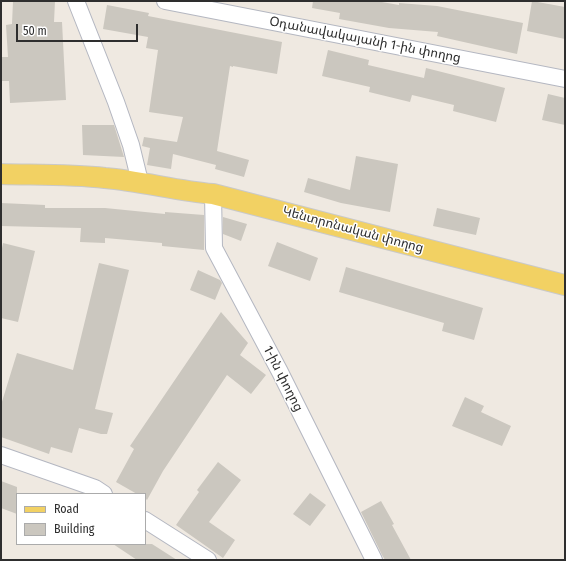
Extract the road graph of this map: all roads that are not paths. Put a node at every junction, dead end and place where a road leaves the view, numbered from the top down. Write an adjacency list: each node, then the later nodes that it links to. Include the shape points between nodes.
1 (76, 1): 5 (street, via 116,102 131,145)
2 (165, 1): 3 (street, Օդանավակայանի 1-ին փողոց)
3 (565, 79)
4 (1, 174): 5 (main road)
5 (140, 182): 6 (main road, Կենտրոնական փողոց)
6 (213, 194): 7 (main road, Կենտրոնական փողոց); 12 (street, 1-ին փողոց, via 214,248 280,372)
7 (565, 285)
8 (1, 455): 9 (street, via 95,488)
9 (102, 493)
10 (146, 521): 11 (street)
11 (208, 560)
12 (374, 560)

